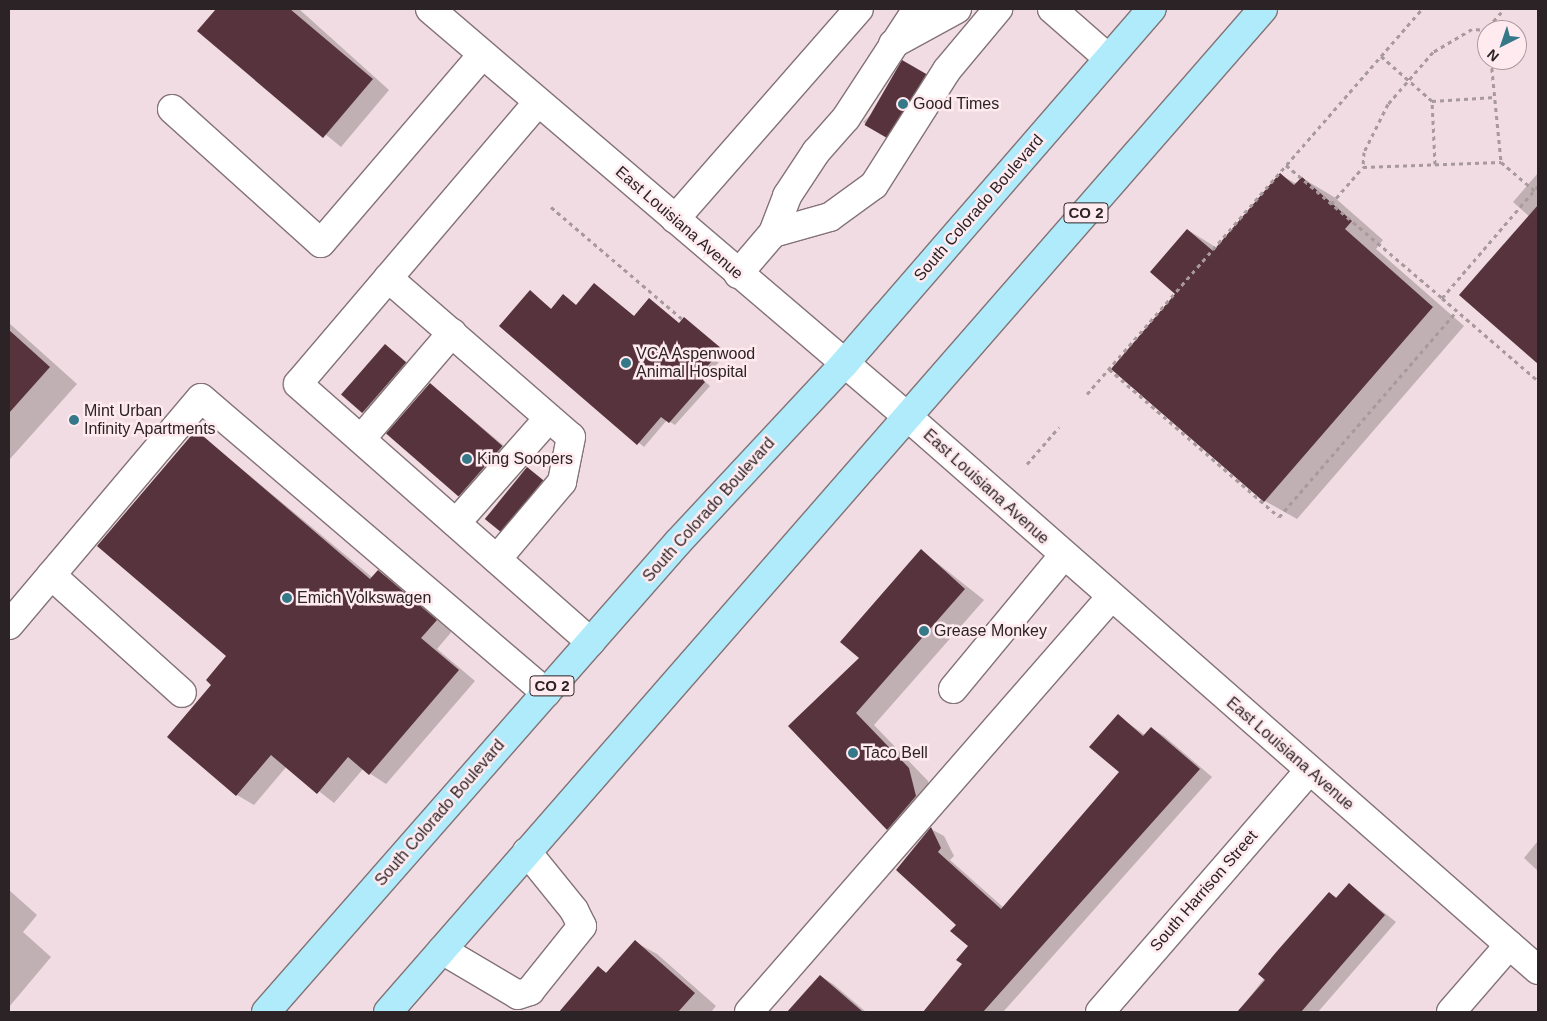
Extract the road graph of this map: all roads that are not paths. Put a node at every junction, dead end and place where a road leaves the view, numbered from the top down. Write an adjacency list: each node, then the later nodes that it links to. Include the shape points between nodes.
1 (430, 9): 10 (street, East Louisiana Avenue)
2 (859, 9): 14 (street)
3 (917, 9): 9 (street)
4 (957, 9): 9 (street)
5 (998, 9): 15 (street, via 947,70 874,185 830,217)
6 (1052, 9): 11 (street)
7 (1152, 9): 11 (main road, South Colorado Boulevard / CO 2)
8 (1263, 9): 21 (main road, CO 2)
9 (891, 44): 15 (street, via 846,118 816,152 787,196)
10 (482, 55): 12 (street, East Louisiana Avenue); 13 (street, via 321,243)
11 (1108, 58): 19 (main road, South Colorado Boulevard / CO 2)
12 (538, 102): 14 (street, East Louisiana Avenue); 17 (street)
13 (172, 109)
14 (675, 220): 16 (street, East Louisiana Avenue)
15 (774, 233): 16 (street)
16 (738, 274): 19 (street, East Louisiana Avenue)
17 (388, 278): 18 (street); 22 (street, via 298,384)
18 (452, 333): 20 (street); 22 (street)
19 (844, 364): 21 (street, East Louisiana Avenue); 29 (main road, South Colorado Boulevard / CO 2)
20 (549, 418): 23 (street); 25 (street, via 571,437 562,482)
21 (909, 418): 24 (street, East Louisiana Avenue); 34 (main road, CO 2)
22 (360, 439): 23 (street)
23 (456, 523): 25 (street)
24 (1063, 556): 27 (street, East Louisiana Avenue); 30 (street)
25 (497, 559): 29 (street)
26 (51, 576): 28 (street); 31 (street); 32 (street, via 201,398)
27 (1110, 598): 33 (street, East Louisiana Avenue); 40 (street)
28 (9, 625)
29 (591, 642): 32 (main road, South Colorado Boulevard / CO 2)
30 (953, 689)
31 (182, 693)
32 (546, 693): 38 (main road, South Colorado Boulevard / CO 2)
33 (1309, 771): 35 (street, East Louisiana Avenue); 41 (street, South Harrison Street)
34 (527, 852): 36 (main road, CO 2); 36 (street, via 574,910 582,926 530,991 518,995)
35 (1509, 945): 37 (street, East Louisiana Avenue); 42 (street)
36 (442, 950): 39 (main road, CO 2)
37 (1538, 970)
38 (266, 1012)
39 (388, 1012)
40 (749, 1012)
41 (1100, 1012)
42 (1451, 1012)

